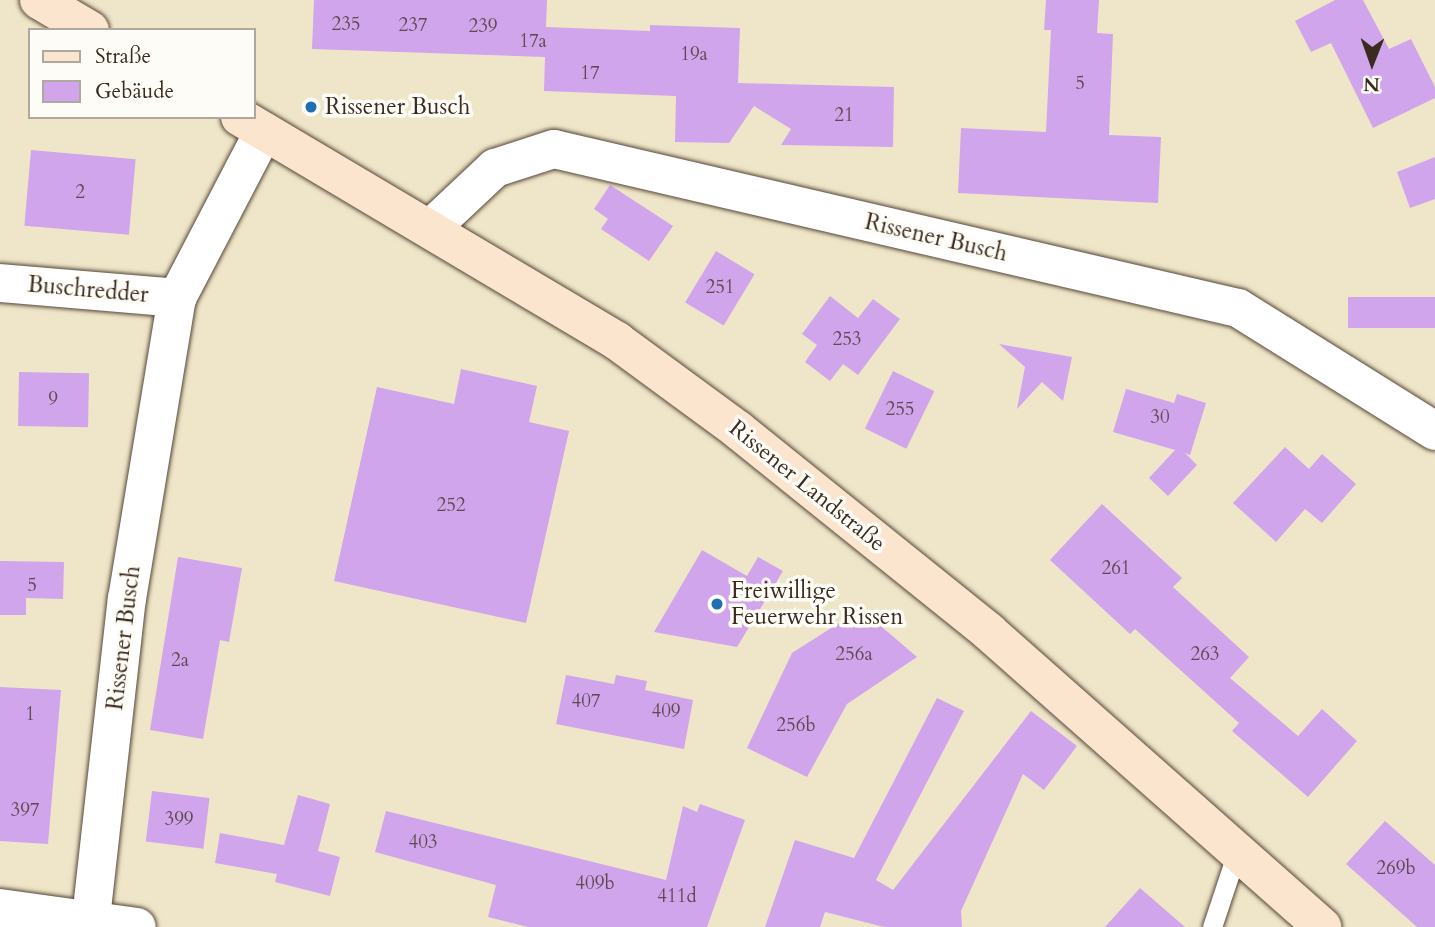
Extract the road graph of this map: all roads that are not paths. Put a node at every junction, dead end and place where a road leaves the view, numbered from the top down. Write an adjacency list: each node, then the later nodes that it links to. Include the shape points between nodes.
1 (39, 0): 2 (street)
2 (87, 28)
3 (252, 124): 4 (street, Rissener Landstraße); 6 (street, Rissener Busch)
4 (431, 228): 7 (street, Rissener Busch, via 495,167 554,149 1238,308); 8 (street, Rissener Landstraße, via 617,341 738,430 989,632)
5 (0, 283): 6 (street, Buschredder)
6 (177, 298): 10 (street, Rissener Busch, via 127,599)
7 (1435, 430)
8 (1237, 852): 12 (lane); 13 (street, Rissener Landstraße)
9 (0, 908): 10 (street)
10 (91, 918): 11 (street)
11 (137, 927)
12 (1213, 927)
13 (1322, 927)

